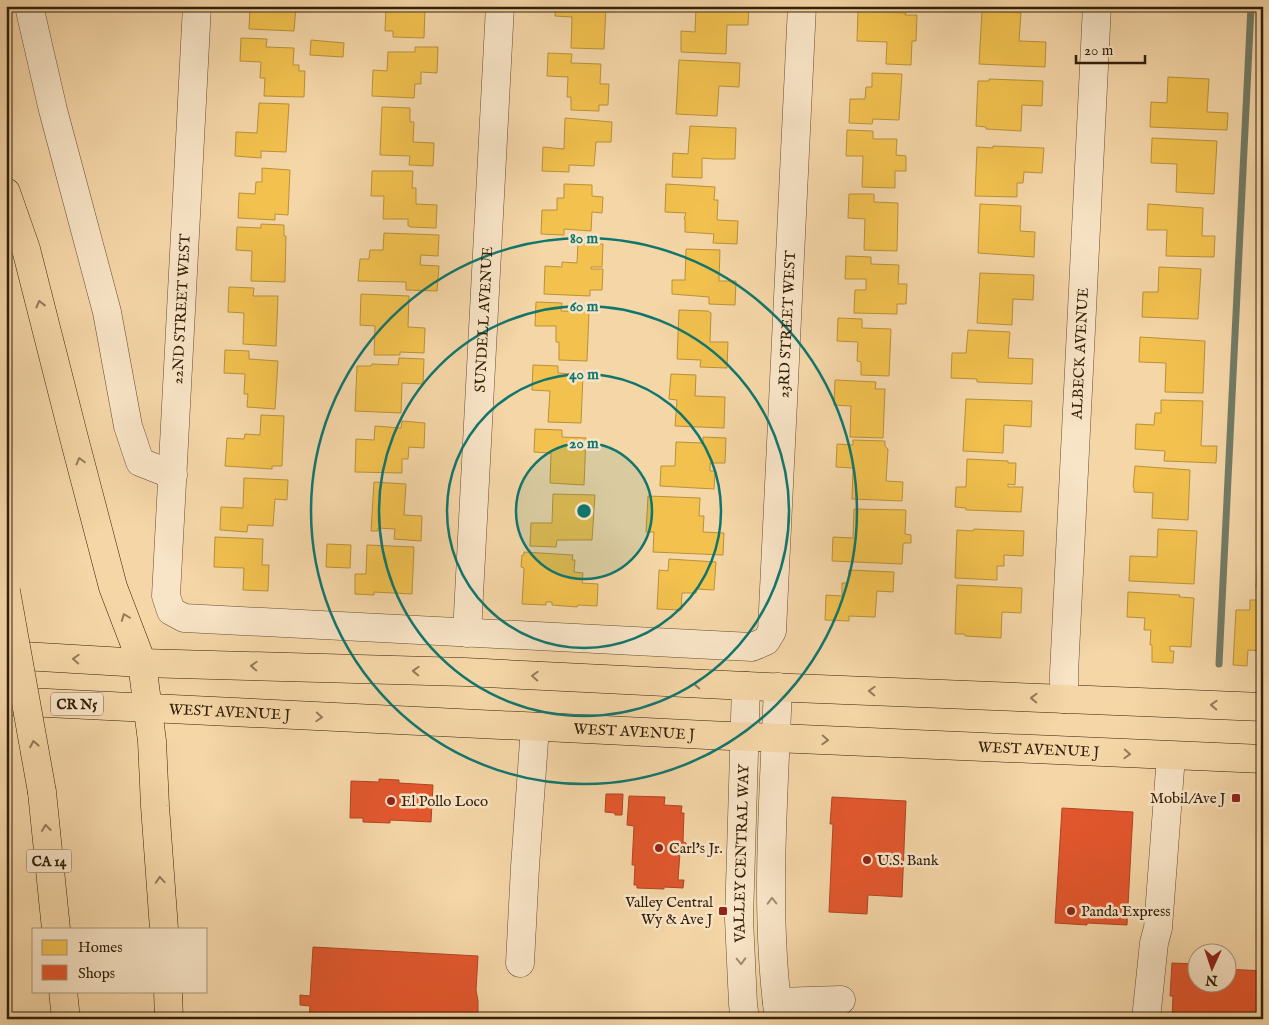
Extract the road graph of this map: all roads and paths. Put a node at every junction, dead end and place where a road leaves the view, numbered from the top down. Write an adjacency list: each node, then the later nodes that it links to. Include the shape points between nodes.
1 (29, 6): 7 (street, via 107,312 128,426 140,462)
2 (197, 6): 7 (street, 22ND STREET WEST)
3 (500, 6): 9 (street, SUNDELL AVENUE)
4 (802, 6): 9 (street, 23RD STREET WEST, via 772,631 766,641 752,647)
5 (1097, 6): 14 (street, ALBECK AVENUE)
6 (6, 192): 11 (main road, one-way to 6, via 113,587 26,249)
7 (173, 476): 9 (street, 22ND STREET WEST, via 166,596 171,611 184,618)
8 (6, 590): 23 (main road, CA 14, one-way to 8, bridge, via 42,792)
9 (467, 633)
10 (6, 655): 11 (main road, one-way to 10)
11 (142, 663): 12 (main road, one-way to 11, via 465,672); 17 (main road)
12 (746, 686): 13 (main road); 19 (street, VALLEY CENTRAL WAY)
13 (778, 687): 14 (main road, one-way to 13); 20 (street, VALLEY CENTRAL WAY)
14 (1064, 699): 16 (main road, one-way to 14)
15 (6, 701): 17 (main road, WEST AVENUE J / CR N5)
16 (1263, 707)
17 (148, 708): 18 (main road, WEST AVENUE J, one-way to 18); 24 (main road, one-way to 17)
18 (535, 727): 19 (main road, WEST AVENUE J); 25 (street)
19 (744, 737): 20 (main road, WEST AVENUE J); 32 (street, VALLEY CENTRAL WAY, one-way to 32, via 739,919)
20 (776, 738): 21 (main road, WEST AVENUE J, one-way to 21); 29 (street, VALLEY CENTRAL WAY, one-way to 20, via 771,862)
21 (1171, 756): 22 (main road, WEST AVENUE J); 33 (street, via 1158,928)
22 (1263, 759)
23 (56, 928)
24 (164, 928)
25 (520, 963)
26 (63, 992): 30 (main road)
27 (168, 992): 31 (main road)
28 (841, 1000): 29 (street)
29 (778, 1010)
30 (66, 1019)
31 (169, 1019)
32 (745, 1019)
33 (1146, 1019)

